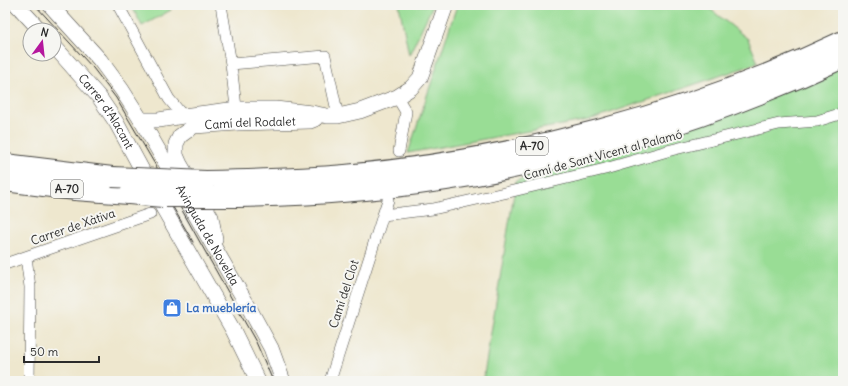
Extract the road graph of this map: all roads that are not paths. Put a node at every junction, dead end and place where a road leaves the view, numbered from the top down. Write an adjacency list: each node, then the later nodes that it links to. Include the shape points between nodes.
1 (17, 5): 6 (main road)
2 (50, 5): 16 (main road, Carrer d'Alacant, via 100,60)
3 (118, 5): 13 (street, via 168,99)
4 (221, 5): 10 (street)
5 (446, 5): 11 (main road, Camí del Rodalet, via 420,78)
6 (33, 22)
7 (843, 40): 22 (highway, A-70, via 781,68 717,92 645,116 548,143 378,172 290,178)
8 (62, 55): 21 (main road, Carrer d'Alacant, via 99,97 116,122)
9 (843, 58): 22 (highway, A-70, via 816,71 680,123 566,156 470,176 355,191 272,197)
10 (231, 64): 14 (street); 15 (street, via 325,56)
11 (397, 97): 15 (main road, Camí del Rodalet, via 360,111); 18 (street, via 406,112)
12 (843, 113): 25 (street, Camí de Sant Vicent al Palamó, via 817,121 780,124 707,141 513,192 433,209)
13 (183, 116): 14 (main road, Camí del Rodalet); 16 (main road, Camí del Rodalet)
14 (237, 116): 15 (main road, Camí del Rodalet, via 275,109); 26 (main road, Camí del Rodalet, via 194,126 180,136 176,144 176,155 180,164 211,217)
15 (333, 116)
16 (141, 120): 17 (main road, Carrer d'Alacant)
17 (150, 134): 26 (main road, Avinguda de Novelda)
18 (399, 151)
19 (5, 164): 22 (highway, A-70, bridge)
20 (5, 181): 22 (highway, A-70, bridge, via 163,197)
21 (149, 183): 30 (main road, Avinguda de Novelda, via 233,330)
22 (210, 189)
23 (388, 200): 25 (street)
24 (150, 214): 27 (street, Carrer de Xàtiva)
25 (383, 215): 32 (street, Camí del Clot)
26 (217, 250): 31 (main road, Avinguda de Novelda, via 271,348)
27 (26, 257): 28 (street, Carrer de Xàtiva); 29 (street, via 30,287)
28 (5, 264)
29 (29, 381)
30 (258, 381)
31 (283, 381)
32 (330, 381)

